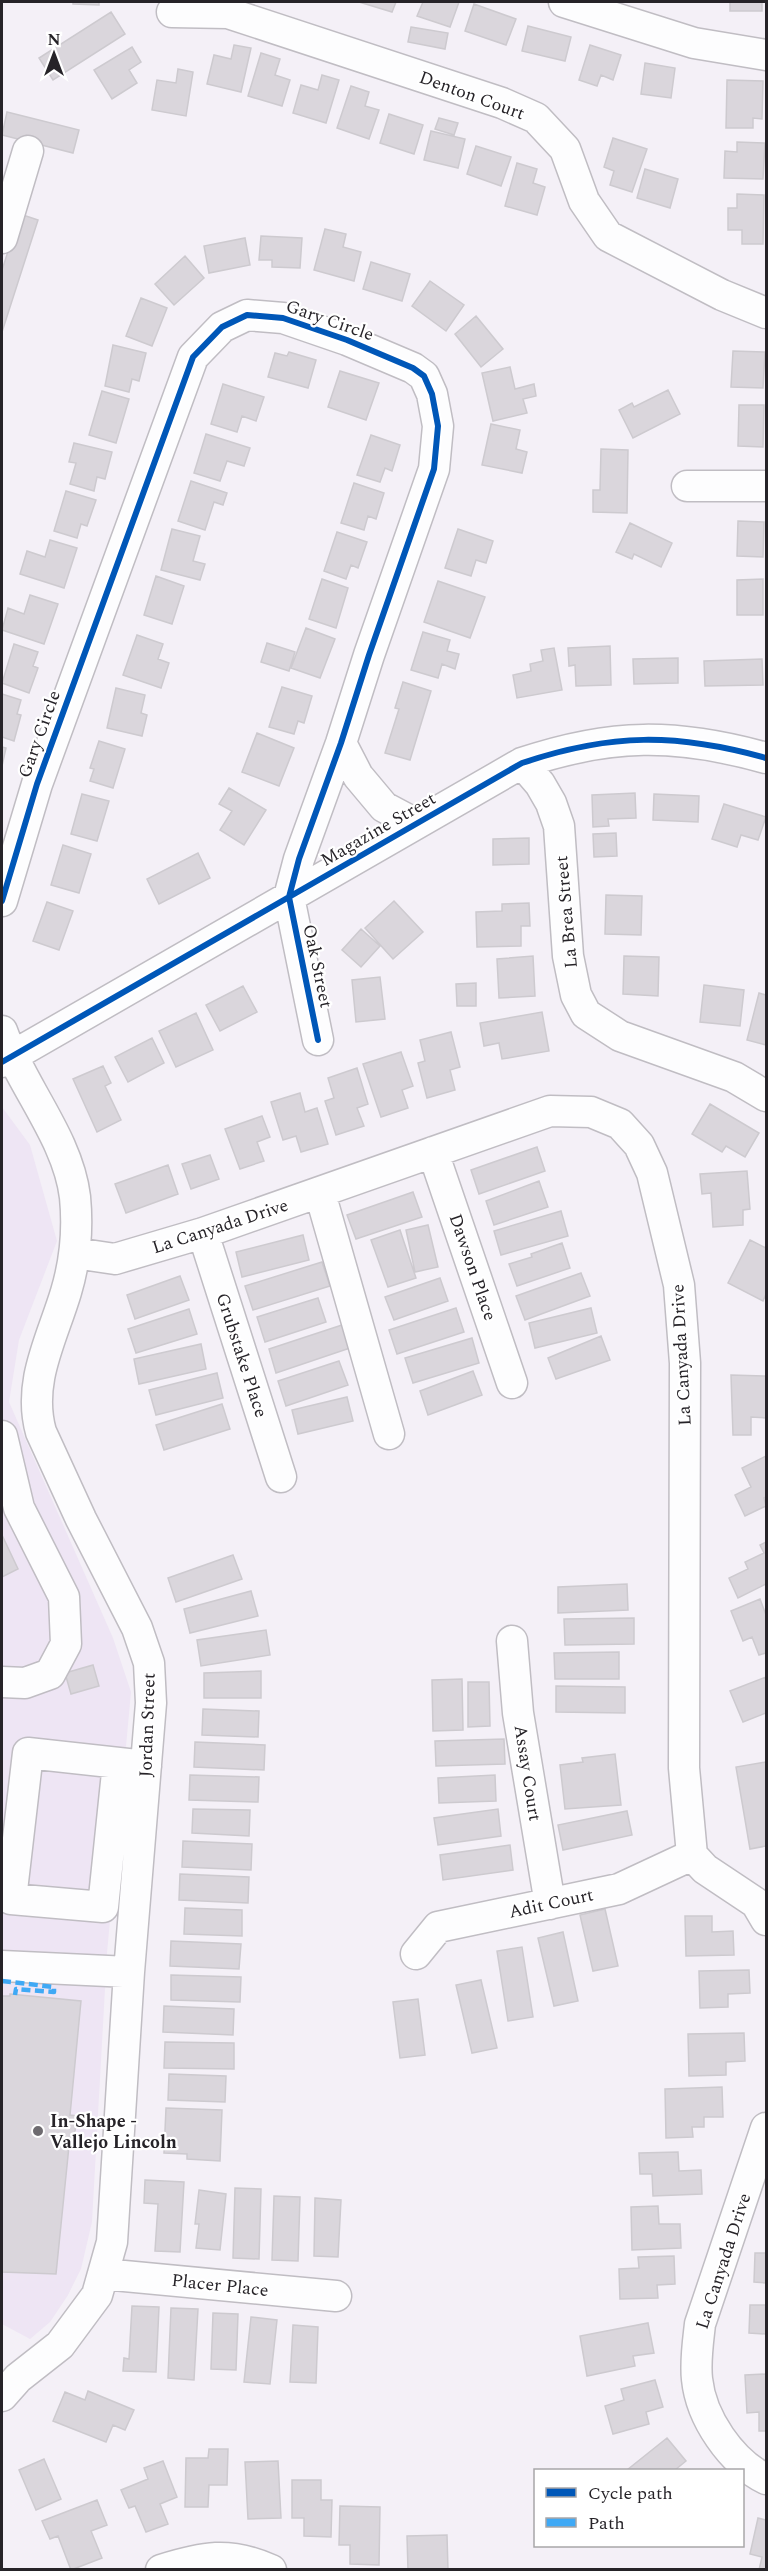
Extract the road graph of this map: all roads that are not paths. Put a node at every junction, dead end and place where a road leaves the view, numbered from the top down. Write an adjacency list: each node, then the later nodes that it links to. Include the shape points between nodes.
1 (564, 2): 3 (street, via 694,43)
2 (172, 12): 6 (street, Denton Court, via 228,13 502,103 536,118 565,149 584,201 608,236 722,295)
3 (766, 55)
4 (28, 152): 5 (street)
5 (2, 238)
6 (766, 313)
7 (687, 486): 8 (street)
8 (766, 486)
9 (341, 742): 12 (street, via 358,776 384,807); 13 (street, Gary Circle); 14 (street, Gary Circle, via 434,469 438,426 432,394 424,376 413,368 284,318 247,315 222,327 193,357 37,784)
10 (766, 758): 11 (street, Magazine Street, via 702,743 626,740 581,746)
11 (522, 764): 12 (street, Magazine Street); 17 (street, La Brea Street, via 540,784 559,826 568,956 576,995 586,1014 620,1036 734,1077)
12 (416, 824): 13 (street, Magazine Street)
13 (289, 897): 15 (street, Oak Street); 16 (street, Magazine Street)
14 (2, 901)
15 (318, 1040)
16 (5, 1050): 21 (street, Jordan Street, via 69,1168 75,1197)
17 (766, 1095)
18 (433, 1152): 19 (street, La Canyada Drive); 22 (street, Dawson Place); 29 (street, La Canyada Drive, via 550,1111 591,1112 620,1124 639,1145 652,1173 679,1285 685,1363 684,1768)
19 (320, 1193): 20 (street, La Canyada Drive); 23 (street)
20 (203, 1233): 21 (street, La Canyada Drive, via 115,1259); 25 (street, Grubstake Place)
21 (75, 1253): 28 (street, Jordan Street, via 67,1290 44,1353 38,1380 37,1417 81,1519 137,1628 149,1663 151,1703)
22 (512, 1383)
23 (389, 1434)
24 (2, 1436): 27 (street, via 20,1508 64,1597 66,1644 50,1674 25,1683)
25 (281, 1477)
26 (512, 1641): 30 (street, Assay Court, via 518,1713)
27 (2, 1682)
28 (132, 1764): 28 (street, via 28,1753 11,1899 103,1907); 34 (street, Jordan Street)
29 (692, 1855): 30 (street, Adit Court, via 618,1888); 31 (street, via 705,1869 756,1903)
30 (550, 1904): 32 (street, Adit Court, via 438,1927)
31 (766, 1920)
32 (416, 1954)
33 (2, 1966): 34 (street)
34 (129, 1972): 36 (street, Jordan Street, via 112,2242)
35 (766, 2128): 39 (street, La Canyada Drive, via 700,2324 697,2351 697,2381 715,2428 745,2465)
36 (103, 2274): 37 (street, Placer Place); 38 (street, Jordan Street, via 97,2295 60,2345)
37 (336, 2296)
38 (2, 2396)
39 (766, 2479)
40 (161, 2570): 41 (street, via 196,2559 226,2556)
41 (271, 2570)

